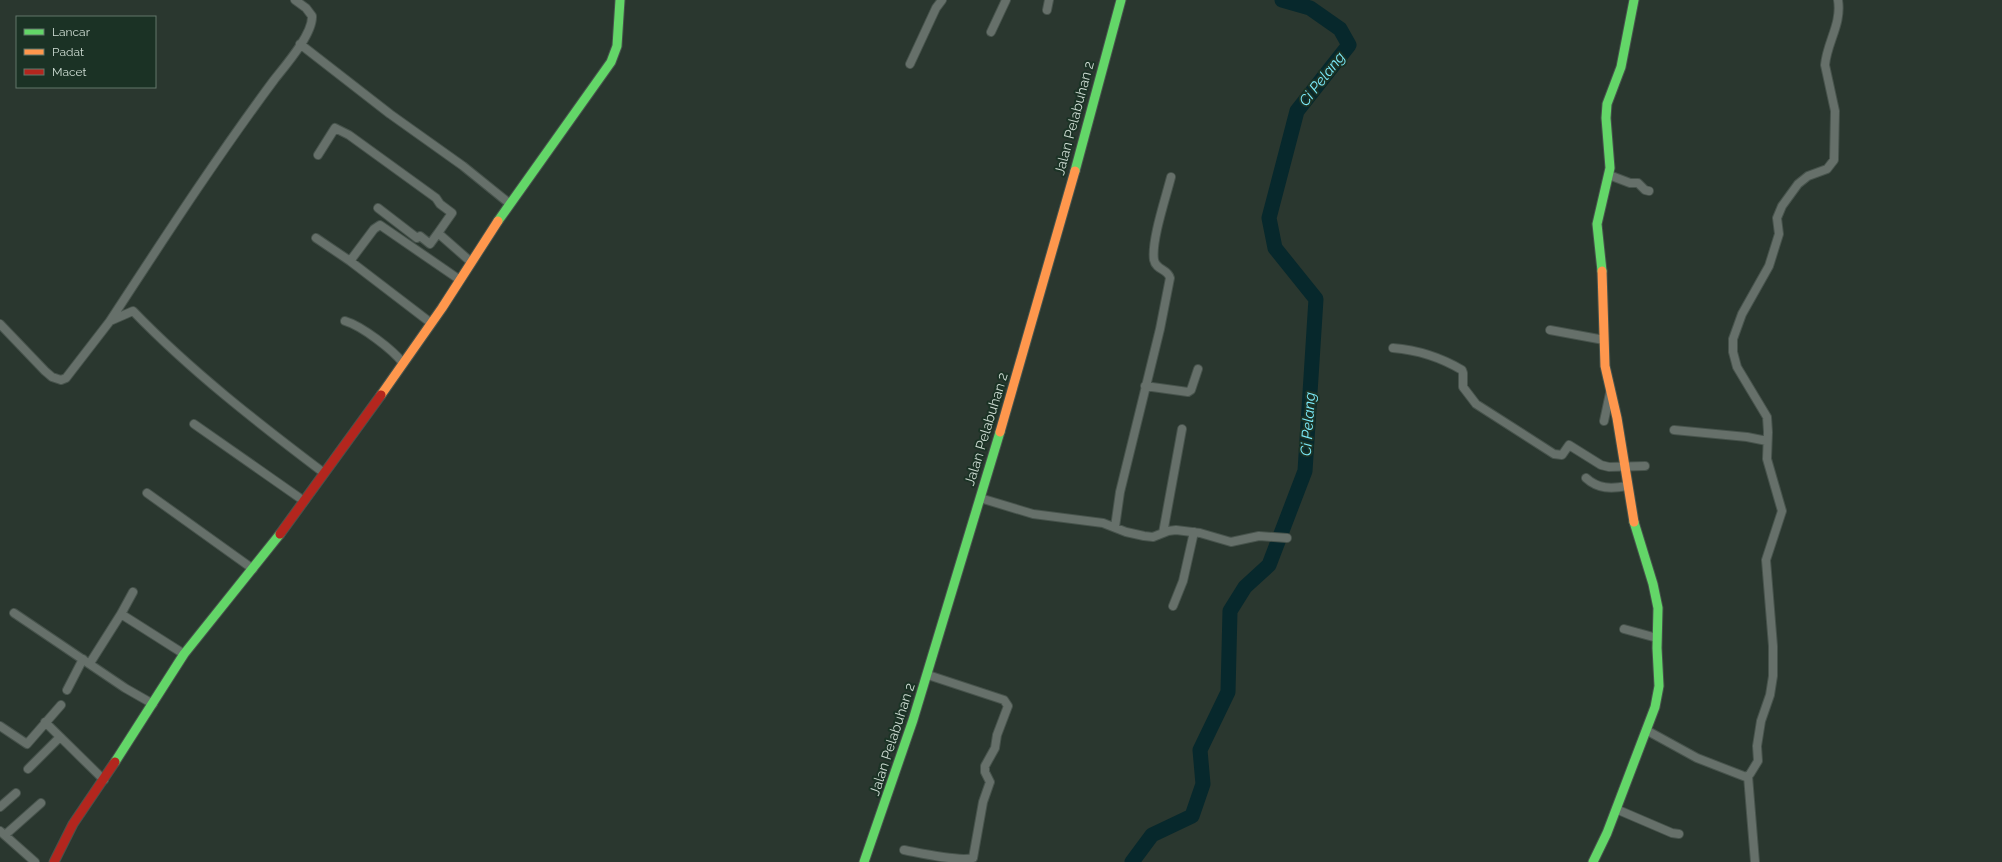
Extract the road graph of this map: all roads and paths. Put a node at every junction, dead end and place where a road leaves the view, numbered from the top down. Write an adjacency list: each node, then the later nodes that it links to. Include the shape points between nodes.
1 (295, 0): 11 (street, via 312,16 311,26)
2 (620, 0): 17 (street, via 617,46 613,58)
3 (942, 0): 12 (street)
4 (1006, 0): 10 (street)
5 (1049, 0): 9 (street)
6 (1121, 0): 46 (street, Jalan Pelabuhan 2, via 1013,390)
7 (1634, 0): 14 (street, via 1624,56 1606,110)
8 (1838, 0): 39 (street, via 1838,20 1826,58 1834,107 1834,160 1828,169 1808,176 1798,184 1782,206 1777,218 1779,234 1769,266 1742,314 1733,339 1737,366 1767,417)
9 (1046, 10)
10 (991, 32)
11 (300, 44): 17 (street); 24 (street)
12 (910, 64)
13 (318, 155): 19 (street, via 335,128 349,135 436,198 452,213)
14 (1609, 175): 16 (street, via 1638,184); 29 (street, via 1597,224 1603,277)
15 (1171, 177): 33 (street, via 1158,226 1154,258 1156,265 1169,274 1170,278)
16 (1650, 191)
17 (510, 204): 22 (street)
18 (378, 208): 19 (street, via 417,238 420,236 430,244)
19 (438, 233): 22 (street)
20 (316, 238): 21 (street)
21 (350, 261): 23 (street, via 374,228 380,225); 26 (street)
22 (471, 262): 23 (street)
23 (460, 280): 26 (street)
24 (110, 321): 27 (street, via 66,378 61,380 45,370); 42 (street, via 133,311 247,414)
25 (345, 322): 31 (street, via 358,326 396,354)
26 (431, 323): 31 (street)
27 (0, 324)
28 (1550, 330): 29 (street)
29 (1604, 340): 34 (street, via 1605,366)
30 (1393, 348): 40 (street, via 1415,350 1439,357 1462,370 1464,387 1476,404 1554,454 1562,455 1569,446 1601,465)
31 (403, 363): 42 (street)
32 (1198, 369): 33 (street, via 1188,392)
33 (1145, 386): 48 (street, via 1120,492)
34 (1611, 390): 35 (street); 40 (street)
35 (1604, 421)
36 (194, 424): 47 (street)
37 (1182, 430): 50 (street)
38 (1674, 430): 39 (street)
39 (1767, 441): 70 (street, via 1768,466 1782,510 1766,560 1773,676 1761,721 1757,746 1758,761)
40 (1624, 466): 41 (street); 44 (street)
41 (1645, 466)
42 (324, 473): 47 (street)
43 (1586, 478): 44 (street, via 1608,488)
44 (1626, 486): 58 (street, via 1633,524 1655,590 1658,608)
45 (147, 493): 52 (street)
46 (980, 498): 48 (street, via 1033,514 1097,522); 61 (street, Jalan Pelabuhan 2)
47 (304, 501): 52 (street)
48 (1115, 528): 50 (street, via 1153,537)
49 (1194, 532): 50 (street, via 1176,530); 51 (street, via 1230,542 1259,536); 54 (street, via 1183,581)
50 (1163, 533)
51 (1287, 538)
52 (253, 569): 59 (street)
53 (133, 592): 56 (street)
54 (1173, 606)
55 (14, 612): 60 (street)
56 (121, 614): 59 (street); 60 (street)
57 (1624, 629): 58 (street)
58 (1657, 638): 67 (street, via 1658,692)
59 (184, 654): 63 (street)
60 (86, 661): 62 (street); 63 (street)
61 (928, 675): 78 (street, via 999,698 1008,702 1008,706 995,748 985,766 990,782 983,802 973,858 941,858); 81 (street, Jalan Pelabuhan 2, via 884,810)
62 (67, 690)
63 (152, 704): 71 (street)
64 (61, 705): 65 (street)
65 (45, 722): 66 (street, via 27,744); 68 (street)
66 (0, 726)
67 (1646, 730): 70 (street, via 1710,763); 75 (street)
68 (60, 737): 69 (street); 71 (street)
69 (28, 769)
70 (1748, 776): 83 (street)
71 (104, 780): 80 (street, via 74,824)
72 (16, 793): 74 (street)
73 (41, 803): 76 (street)
74 (0, 807)
75 (1616, 809): 77 (street, via 1672,834); 82 (street, via 1607,834)
76 (2, 833): 79 (street)
77 (1679, 834)
78 (904, 850)
79 (35, 862)
80 (54, 862)
81 (864, 862)
82 (1592, 862)
83 (1755, 862)

